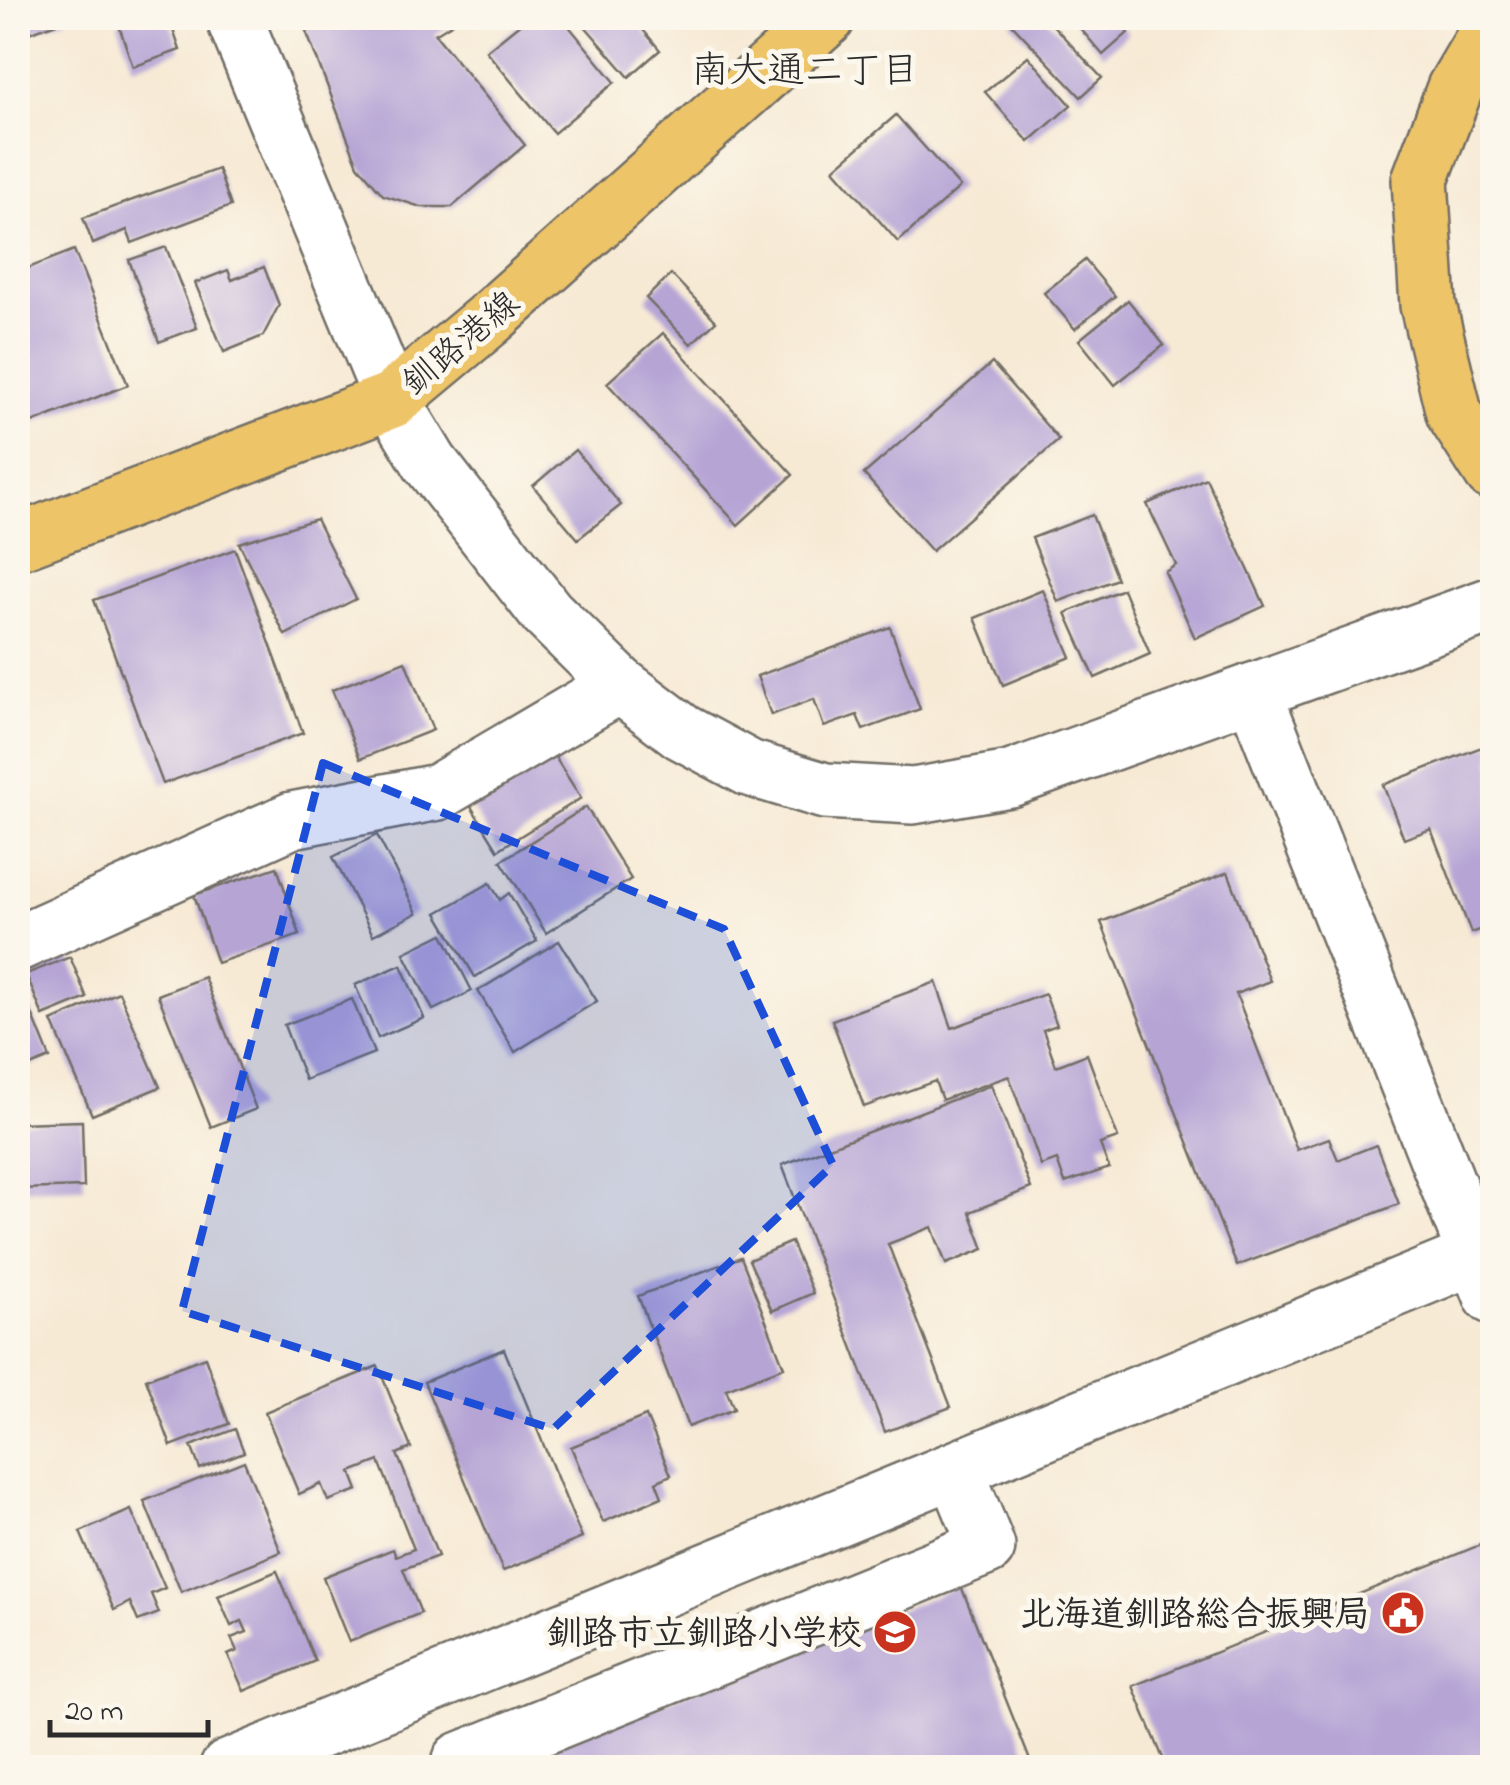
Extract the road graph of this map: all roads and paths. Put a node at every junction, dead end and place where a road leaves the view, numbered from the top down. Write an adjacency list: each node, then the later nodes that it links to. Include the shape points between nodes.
1 (234, 18): 4 (street)
2 (827, 18): 4 (main road, 釧路港線)
3 (1492, 25): 5 (main road, via 1455,88 1420,180 1428,304 1454,413)
4 (392, 400): 6 (main road, 釧路港線); 8 (street, via 430,464 546,612)
5 (1492, 472)
6 (18, 542)
7 (1492, 605): 9 (street)
8 (620, 685): 9 (street, via 682,732 748,768 825,792 913,796 1010,779); 10 (street, via 438,792 292,820)
9 (1252, 691): 11 (street)
10 (18, 943)
11 (1487, 1267): 12 (street)
12 (956, 1471): 13 (street, via 987,1547); 14 (street)
13 (460, 1760)
14 (228, 1768)

